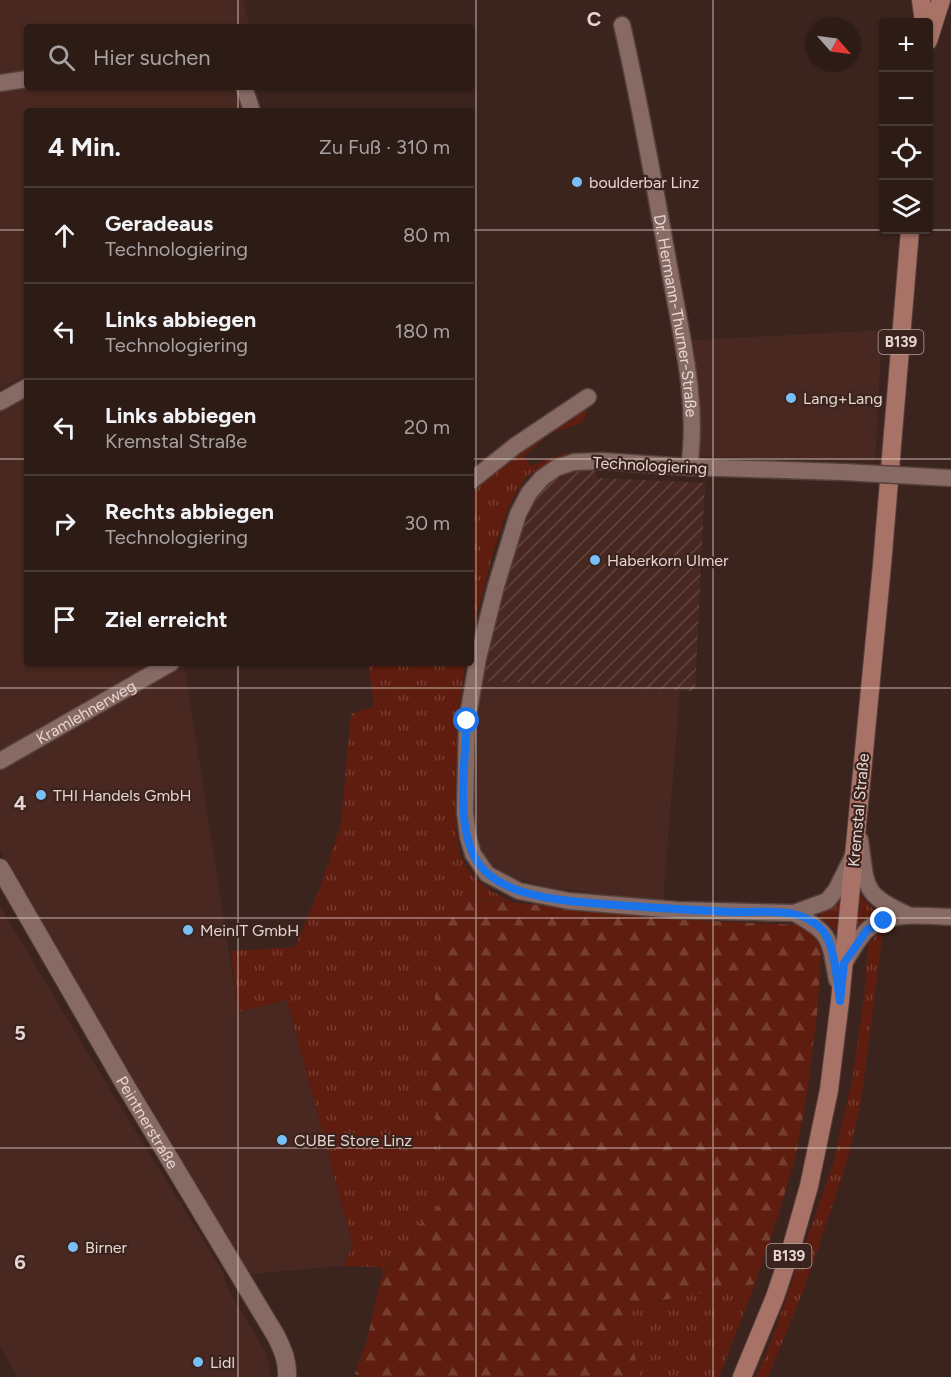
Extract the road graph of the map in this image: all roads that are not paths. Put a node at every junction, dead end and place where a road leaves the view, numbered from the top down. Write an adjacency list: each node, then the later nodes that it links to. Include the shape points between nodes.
1 (921, 0): 4 (main road)
2 (927, 0): 5 (main road)
3 (940, 0): 6 (main road)
4 (924, 18)
5 (925, 18)
6 (933, 24)
7 (622, 25): 16 (street, Dr. Hermann-Thurner-Straße, via 639,97 688,375 693,446)
8 (24, 79): 9 (street)
9 (0, 83)
10 (245, 90): 11 (street)
11 (251, 108)
12 (910, 234): 21 (main road, Kremstal Straße / B139)
13 (24, 389): 15 (street)
14 (588, 397): 18 (street)
15 (0, 402)
16 (689, 467): 17 (street, Technologiering, bridge); 24 (street, Technologiering, via 602,460 574,462 556,468 529,494 504,557 477,658 464,780 468,837 473,854 487,874 519,891 542,897 677,910)
17 (951, 477)
18 (474, 479)
19 (166, 666): 20 (street, Kramlehnerweg)
20 (0, 760)
21 (857, 824): 22 (main road, Kremstal Straße / B139); 25 (street, via 873,895)
22 (854, 854): 24 (street, Technologiering, via 827,901); 27 (main road, Kremstal Straße / B139)
23 (0, 868): 29 (street, Peintnerstraße, via 276,1336 288,1367)
24 (794, 913): 28 (street, Technologiering, via 814,923 827,936)
25 (908, 915): 26 (street); 27 (street, via 867,930)
26 (951, 917)
27 (844, 963): 28 (main road, Kremstal Straße / B139)
28 (840, 1001): 30 (main road, Kremstal Straße / B139, via 829,1090 809,1186 775,1297)
29 (287, 1377)
30 (742, 1377)

